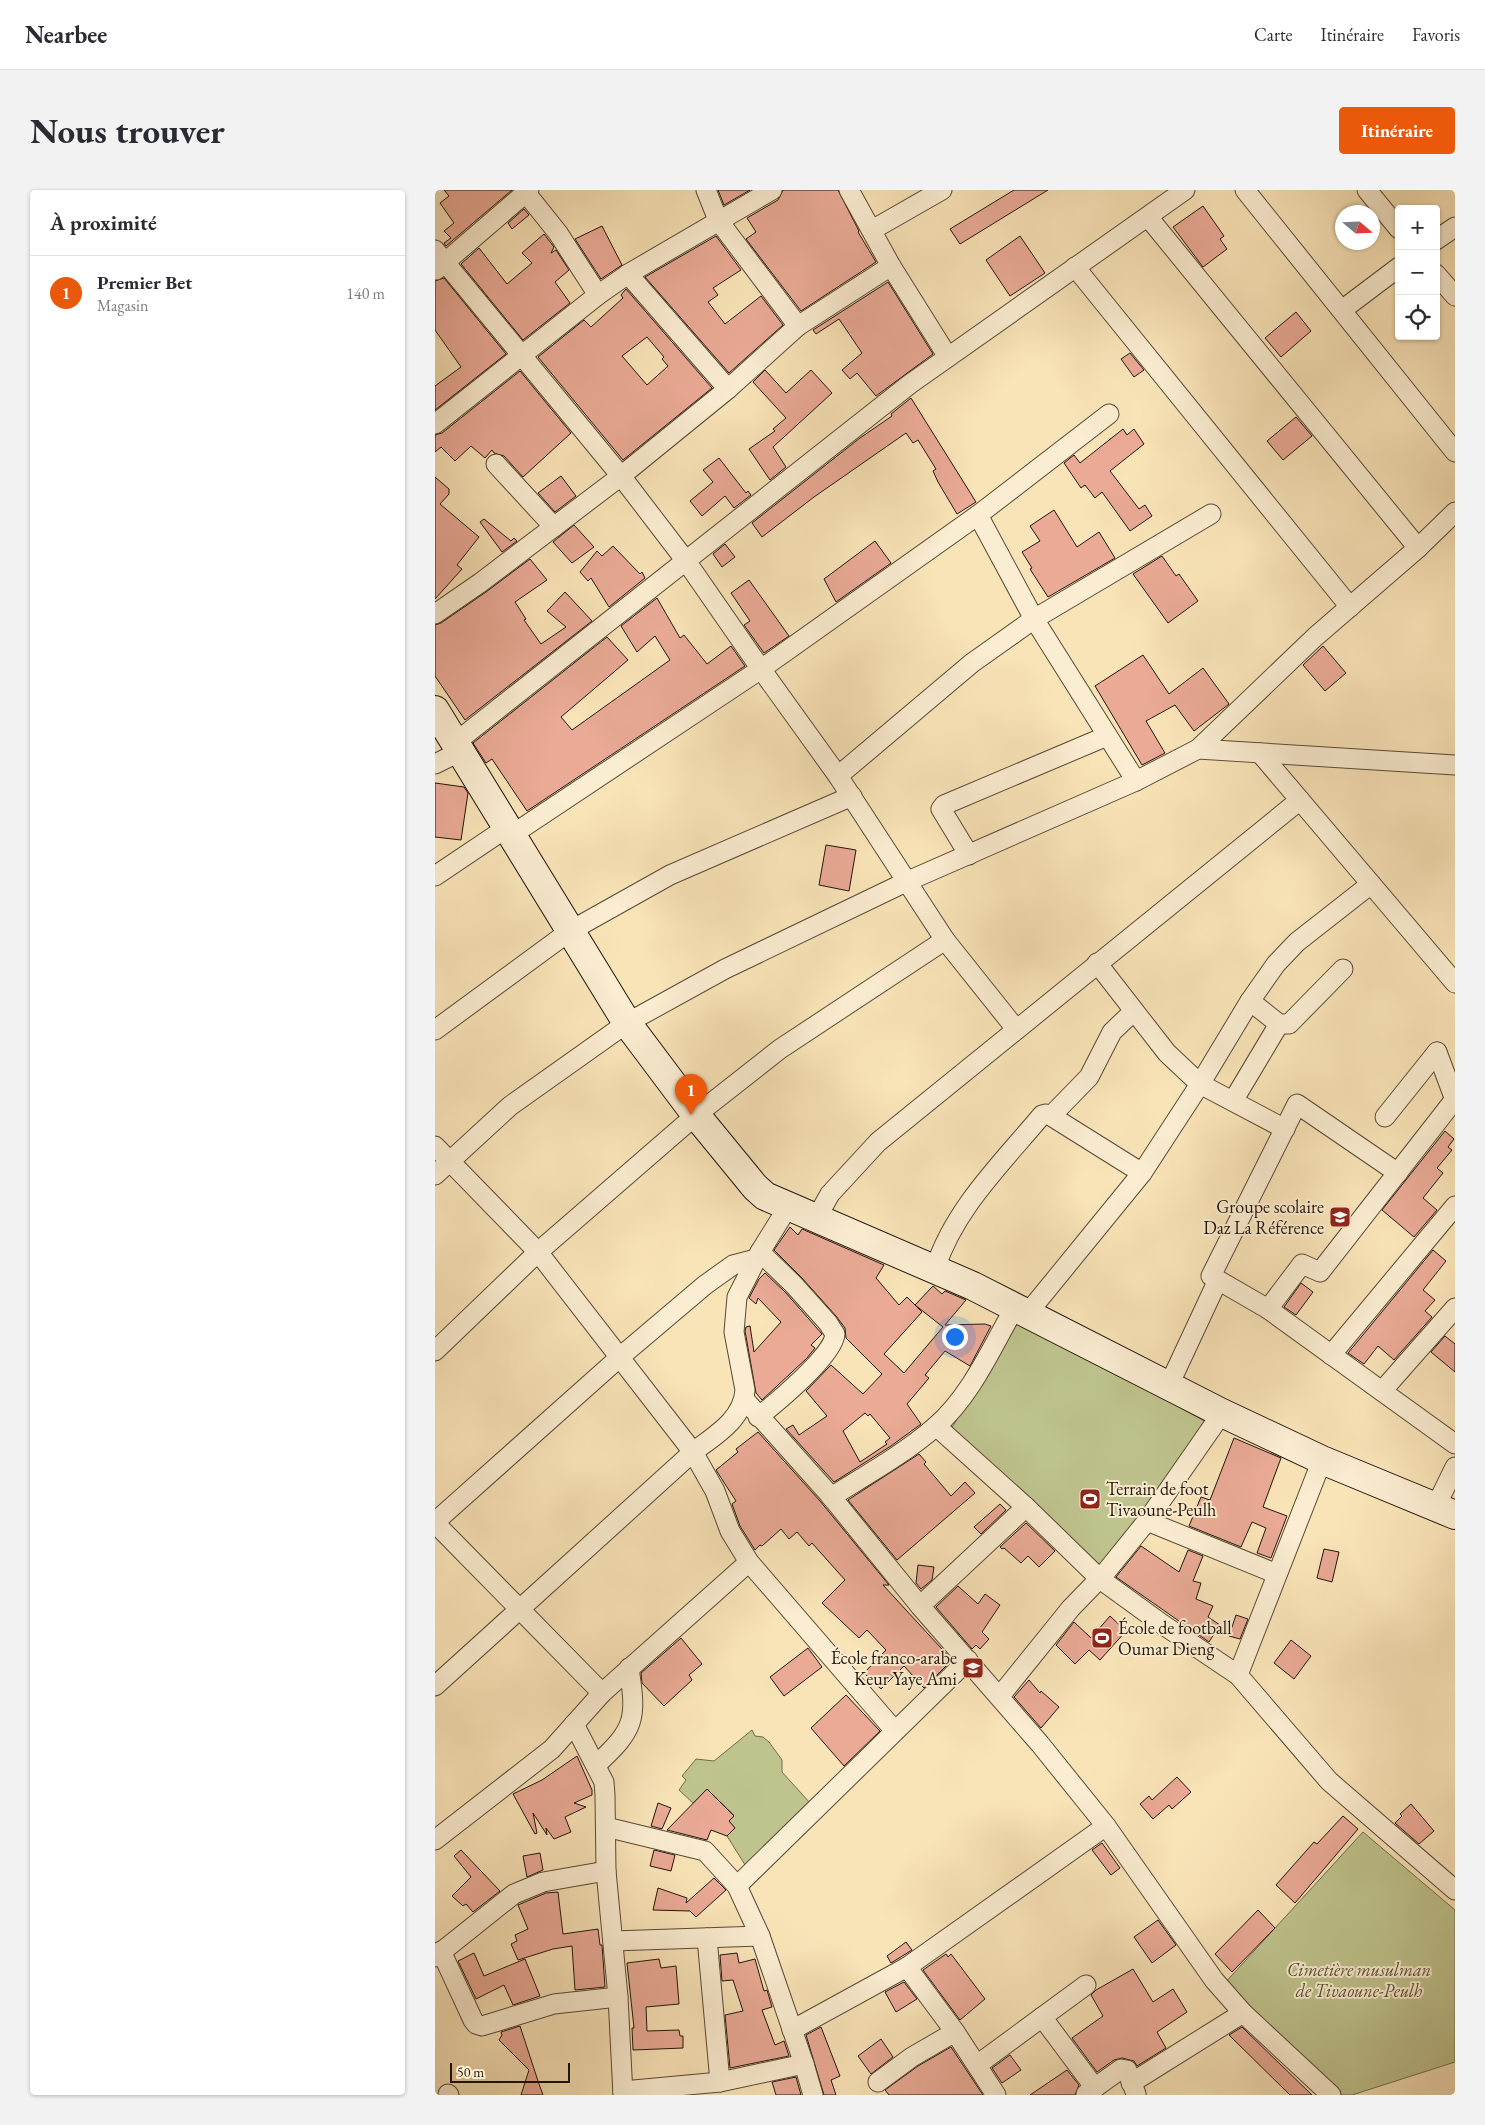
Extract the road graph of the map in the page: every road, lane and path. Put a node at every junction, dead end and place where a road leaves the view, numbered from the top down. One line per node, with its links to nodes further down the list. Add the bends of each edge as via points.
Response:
1 (705, 190): 10 (street)
2 (772, 190): 10 (street)
3 (849, 190): 13 (street)
4 (941, 190): 13 (street)
5 (1185, 190): 9 (street)
6 (1245, 190): 23 (street)
7 (1367, 190): 11 (street)
8 (527, 191): 15 (street); 21 (street)
9 (1148, 217): 17 (street); 37 (street)
10 (718, 220): 19 (street); 24 (street)
11 (1395, 224)
12 (1455, 227): 14 (street)
13 (872, 230): 16 (street)
14 (1440, 237)
15 (438, 261): 25 (street)
16 (891, 266): 24 (street); 26 (street)
17 (1075, 267): 26 (street); 39 (street)
18 (1395, 270): 23 (street)
19 (628, 274): 21 (street); 27 (street)
20 (1440, 279): 22 (street)
21 (598, 295): 25 (street)
22 (1455, 296)
23 (1342, 310): 30 (street)
24 (798, 326): 27 (street)
25 (522, 356): 29 (street); 32 (street)
26 (949, 357): 38 (street)
27 (728, 389): 32 (street)
28 (1109, 414): 35 (street)
29 (435, 424)
30 (1455, 452)
31 (496, 464): 36 (street)
32 (621, 476): 36 (street); 38 (street)
33 (1455, 512): 37 (street)
34 (1211, 514): 41 (street)
35 (978, 515): 41 (street); 42 (street)
36 (554, 527): 40 (street)
37 (1418, 548): 39 (street)
38 (686, 560): 42 (street); 45 (street)
39 (1350, 607): 46 (street)
40 (435, 614)
41 (1034, 619): 44 (street); 50 (street, via 972,663)
42 (761, 669): 50 (street); 54 (street)
43 (435, 710): 45 (street)
44 (1107, 736): 51 (street); 55 (street, via 944,805 941,809)
45 (458, 746): 48 (street); 54 (street)
46 (1198, 749): 47 (street); 51 (street)
47 (1259, 753): 49 (street); 53 (street)
48 (435, 764)
49 (1455, 765)
50 (838, 776): 52 (street)
51 (1136, 781): 55 (street)
52 (851, 796): 57 (street); 59 (street, via 670,875)
53 (1299, 800): 58 (street); 61 (street)
54 (510, 830): 56 (street); 59 (street)
55 (969, 855): 57 (street)
56 (435, 876)
57 (908, 881): 60 (street); 66 (street, via 725,969)
58 (1371, 884): 63 (street); 64 (street, via 1297,942)
59 (570, 931): 66 (street); 69 (street)
60 (945, 940): 68 (street); 73 (street, via 780,1049)
61 (1097, 964): 65 (street); 68 (street)
62 (1343, 969): 67 (street, via 1289,1024)
63 (1455, 983)
64 (1250, 1000): 67 (street); 70 (street)
65 (1134, 1011): 70 (street, via 1167,1053); 74 (street, via 1112,1032 1089,1078)
66 (627, 1023): 73 (street); 78 (street, via 510,1106)
67 (1279, 1024): 72 (street)
68 (1016, 1029): 84 (street, via 878,1142 829,1194)
69 (435, 1030)
70 (1200, 1084): 72 (street); 79 (street)
71 (1455, 1100): 75 (street, via 1437,1052); 80 (street)
72 (1233, 1101): 76 (street)
73 (696, 1115): 83 (street, via 759,1191); 85 (street)
74 (1051, 1116): 79 (street); 87 (street, via 1042,1116 973,1197 951,1230)
75 (1385, 1117)
76 (1285, 1129): 80 (street, via 1297,1104); 88 (street, via 1211,1276)
77 (435, 1146): 78 (street)
78 (448, 1161): 81 (street); 85 (street)
79 (1142, 1173): 90 (street)
80 (1397, 1174): 91 (street, via 1320,1272 1302,1264)
81 (435, 1175)
82 (1455, 1206): 93 (street)
83 (787, 1207): 84 (street); 86 (street)
84 (816, 1219): 87 (street)
85 (538, 1252): 92 (street); 94 (street)
86 (758, 1256): 94 (street, via 724,1270); 97 (street, via 737,1297 735,1317 734,1332 744,1379); 99 (street, via 795,1285 835,1334 833,1344 800,1380)
87 (935, 1269): 90 (street)
88 (1218, 1280): 91 (street); 95 (street)
89 (1455, 1308): 96 (street)
90 (1021, 1310): 95 (street); 100 (street, via 955,1407)
91 (1268, 1310): 93 (street)
92 (435, 1351)
93 (1331, 1355): 96 (street)
94 (619, 1357): 102 (street); 109 (street)
95 (1169, 1385): 98 (street)
96 (1382, 1392): 101 (street)
97 (744, 1399): 99 (street); 102 (street, via 734,1419)
98 (1222, 1412): 103 (street); 108 (street)
99 (758, 1416): 105 (street)
100 (936, 1426): 105 (street, via 914,1444); 106 (street)
101 (1455, 1444)
102 (693, 1452): 110 (street, via 715,1491 730,1531); 114 (street)
103 (1322, 1460): 107 (street); 111 (street)
104 (1455, 1467): 107 (street)
105 (831, 1497): 113 (street)
106 (1026, 1507): 112 (street); 113 (street)
107 (1446, 1510)
108 (1147, 1521): 111 (street); 112 (street)
109 (435, 1523): 114 (street)
110 (749, 1562): 116 (street); 122 (street)
111 (1277, 1574): 117 (street)
112 (1099, 1578): 117 (street); 120 (street)
113 (921, 1606): 115 (street)
114 (519, 1608): 118 (street); 119 (street)
115 (968, 1660): 120 (street); 122 (street)
116 (629, 1668): 119 (street); 123 (street, via 634,1703 630,1724 623,1738)
117 (1238, 1675): 129 (street, via 1329,1781)
118 (435, 1686)
119 (601, 1693): 121 (street)
120 (1000, 1696): 124 (street)
121 (574, 1724): 123 (street); 126 (street, via 552,1749)
122 (895, 1731): 128 (street)
123 (596, 1765): 125 (street, via 604,1782)
124 (1106, 1826): 134 (street); 137 (street, via 1214,1980)
125 (606, 1827): 127 (street); 128 (street, via 705,1851)
126 (435, 1840)
127 (606, 1871): 132 (street); 133 (street, via 543,1882 514,1894)
128 (737, 1886): 130 (street)
129 (1455, 1890)
130 (760, 1936): 131 (street); 139 (street)
131 (707, 1938): 132 (street); 144 (street)
132 (613, 1940): 136 (street)
133 (438, 1954): 136 (street, via 473,2020 482,2026 554,2004)
134 (907, 1967): 139 (street); 140 (street)
135 (1086, 1985): 138 (street)
136 (619, 1997): 147 (street)
137 (1243, 2013): 145 (street); 150 (street)
138 (1042, 2017): 142 (street); 146 (street)
139 (792, 2030): 141 (street)
140 (955, 2032): 142 (street); 143 (street)
141 (804, 2064): 144 (street); 148 (street)
142 (977, 2065): 149 (street)
143 (878, 2082)
144 (712, 2087): 147 (street)
145 (1134, 2089): 146 (street, via 1127,2070 1121,2069)
146 (1090, 2091)
147 (623, 2093)
148 (813, 2095)
149 (996, 2095)
150 (1331, 2095)

